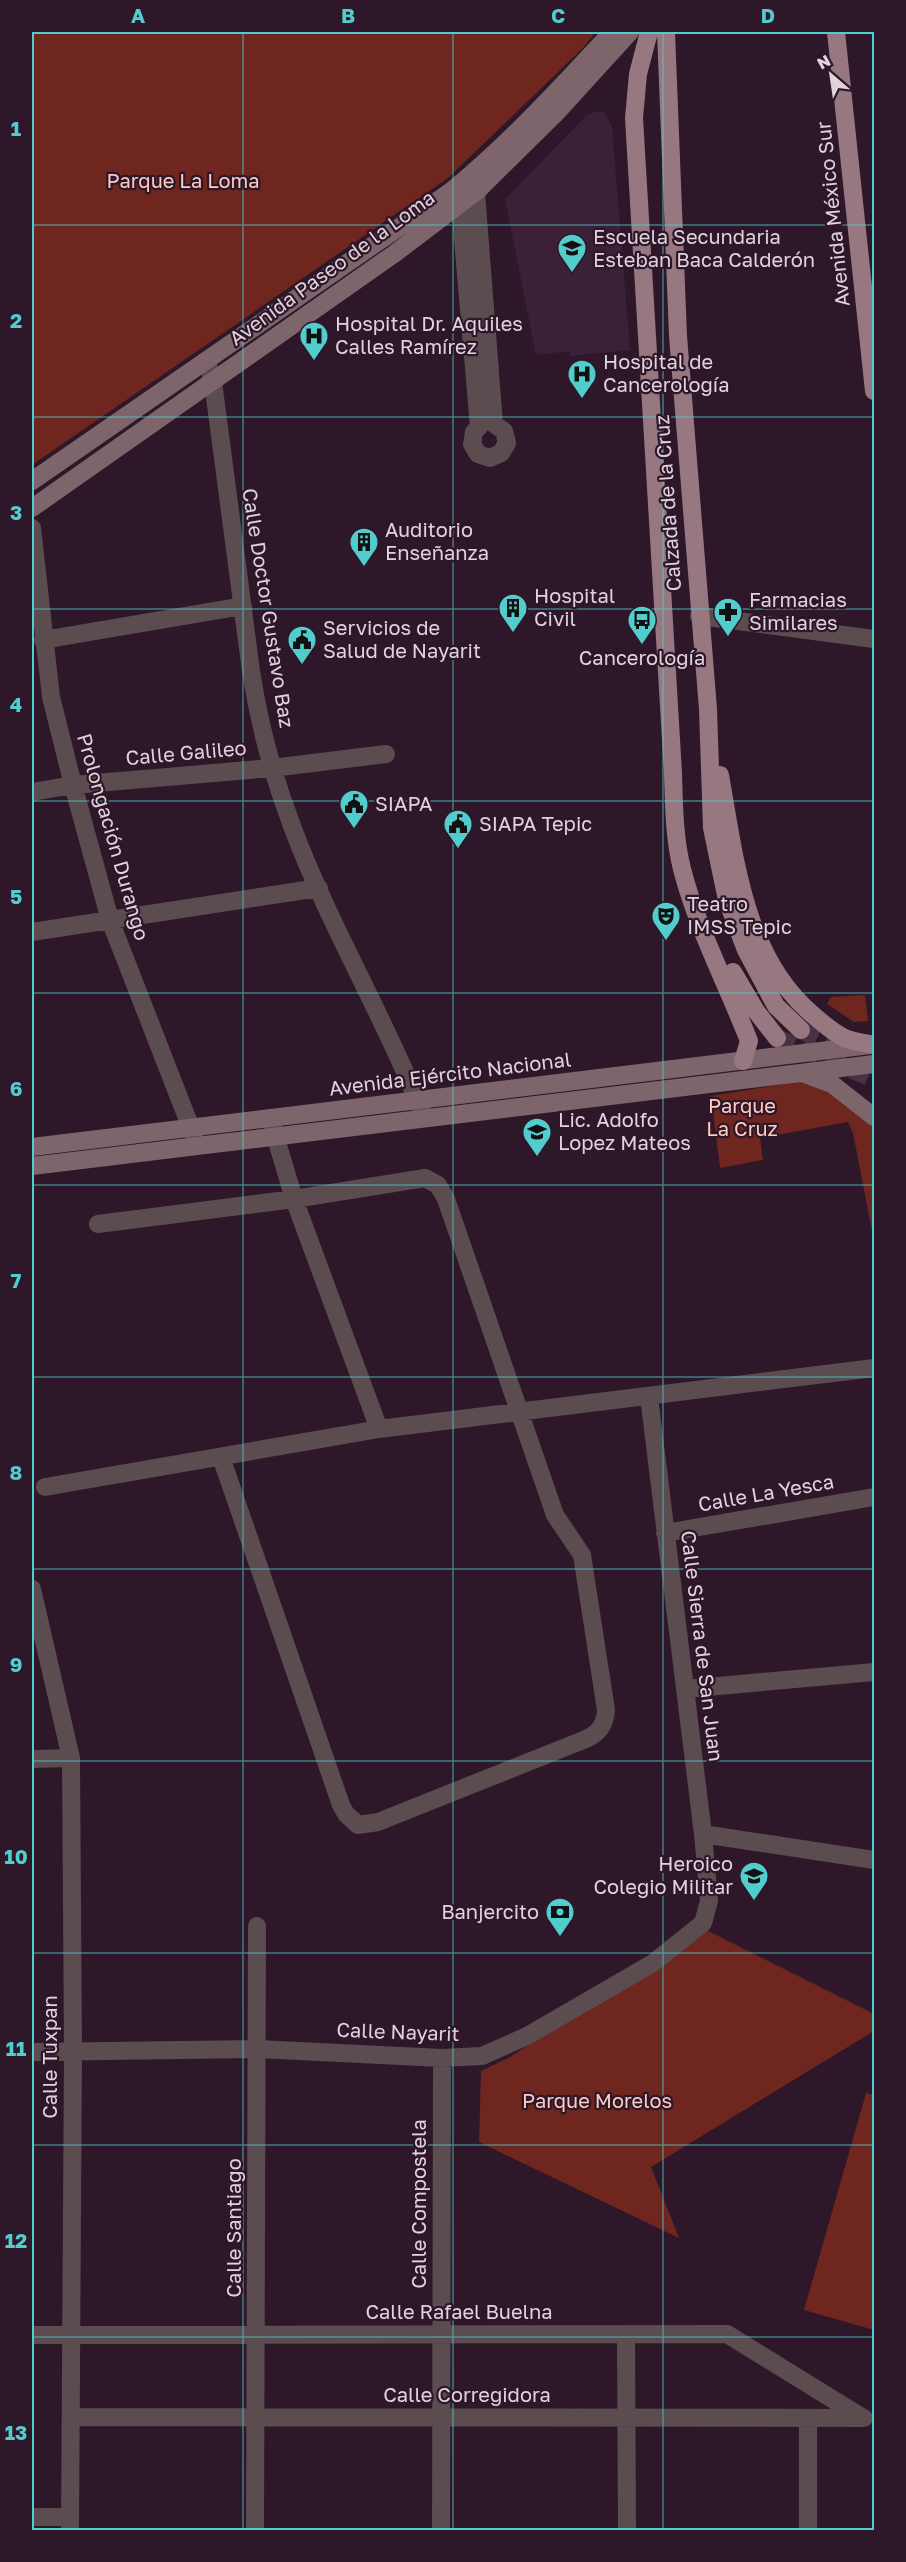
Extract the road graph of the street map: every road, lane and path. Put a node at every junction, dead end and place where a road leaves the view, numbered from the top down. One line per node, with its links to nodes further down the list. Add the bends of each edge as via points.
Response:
1 (612, 32): 6 (main road, Avenida Paseo de la Loma)
2 (630, 32): 7 (main road, Avenida Paseo de la Loma)
3 (649, 32): 13 (main road, Calzada de la Cruz, via 638,74 634,118)
4 (666, 32): 12 (main road, Calzada de la Cruz)
5 (836, 32): 11 (main road, Avenida México Sur)
6 (474, 173): 7 (street); 8 (main road, Avenida Paseo de la Loma)
7 (477, 191): 8 (main road, Avenida Paseo de la Loma); 8 (street, via 481,367)
8 (455, 198): 9 (main road, Avenida Paseo de la Loma); 10 (main road, Avenida Paseo de la Loma)
9 (207, 361): 10 (street, Calle Doctor Gustavo Baz); 14 (main road, Avenida Paseo de la Loma)
10 (213, 382): 15 (main road, Avenida Paseo de la Loma); 17 (street, Calle Doctor Gustavo Baz)
11 (874, 391)
12 (685, 427): 13 (main road); 18 (main road, Calzada de la Cruz)
13 (653, 433): 24 (main road, Calzada de la Cruz)
14 (32, 481)
15 (32, 508)
16 (32, 528): 20 (street, Prolongación Durango)
17 (243, 606): 20 (street); 23 (street, Calle Doctor Gustavo Baz, via 258,712)
18 (699, 616): 19 (street); 21 (main road, Calzada de la Cruz)
19 (874, 639)
20 (43, 640): 25 (street, Prolongación Durango, via 51,697)
21 (708, 709): 30 (main road, Calzada de la Cruz, via 712,828 727,900 762,983 776,1005); 32 (main road, via 734,859 745,899 778,978 832,1030)
22 (387, 754): 23 (street, Calle Galileo)
23 (272, 768): 25 (street, Calle Galileo); 27 (street, Calle Doctor Gustavo Baz, via 292,827)
24 (674, 773): 31 (main road, via 702,902 740,987); 33 (main road, via 674,823 682,869 749,1041)
25 (73, 785): 26 (street, Calle Galileo); 28 (street, Prolongación Durango)
26 (32, 792)
27 (320, 888): 28 (street); 36 (street, Calle Doctor Gustavo Baz)
28 (110, 920): 29 (street); 40 (street, Prolongación Durango)
29 (32, 932)
30 (801, 1030)
31 (777, 1038)
32 (874, 1045): 33 (main road, Avenida Ejército Nacional)
33 (743, 1061): 36 (main road, Avenida Ejército Nacional)
34 (874, 1064): 35 (main road, Avenida Ejército Nacional)
35 (797, 1072): 37 (main road, via 832,1084); 39 (main road, Avenida Ejército Nacional)
36 (418, 1101): 38 (main road, Avenida Ejército Nacional); 39 (street, Calle Doctor Gustavo Baz)
37 (874, 1117)
38 (270, 1118): 40 (main road, Avenida Ejército Nacional); 41 (street)
39 (425, 1119): 41 (main road, Avenida Ejército Nacional)
40 (190, 1127): 42 (street, Prolongación Durango); 43 (main road, Avenida Ejército Nacional)
41 (275, 1137): 42 (main road, Avenida Ejército Nacional); 45 (street)
42 (199, 1146): 44 (main road, Avenida Ejército Nacional)
43 (32, 1147)
44 (32, 1166)
45 (294, 1200): 46 (street); 49 (street, via 425,1178 438,1185); 50 (street)
46 (98, 1224)
47 (874, 1368): 48 (street)
48 (649, 1397): 49 (street); 54 (street, Calle Sierra de San Juan)
49 (521, 1412): 50 (street); 51 (street, via 555,1515 582,1555 605,1718 595,1735 367,1825 351,1820 341,1805)
50 (379, 1429): 51 (street)
51 (221, 1457): 52 (street)
52 (45, 1487)
53 (874, 1497): 54 (street, Calle La Yesca)
54 (665, 1533): 57 (street, Calle Sierra de San Juan)
55 (32, 1589): 58 (street, Calle Tuxpan)
56 (874, 1672): 57 (street)
57 (685, 1689): 60 (street, Calle Sierra de San Juan)
58 (71, 1758): 59 (street); 66 (street, Calle Tuxpan)
59 (32, 1759)
60 (703, 1834): 61 (street); 62 (street, Calle Sierra de San Juan)
61 (874, 1860)
62 (709, 1901): 67 (street, Calle Nayarit, via 703,1923 653,1963 527,2036 482,2056)
63 (258, 1926): 64 (street, Calle Santiago)
64 (257, 2049): 66 (street, Calle Nayarit); 67 (street, Calle Nayarit); 72 (street, Calle Santiago)
65 (32, 2052): 66 (street, Calle Nayarit)
66 (73, 2052): 71 (street, Calle Tuxpan)
67 (442, 2058): 68 (street, Calle Compostela)
68 (442, 2334): 69 (street, Calle Rafael Buelna); 72 (street, Calle Rafael Buelna); 75 (street, Calle Compostela)
69 (626, 2334): 76 (street); 78 (street, Calle Rafael Buelna, via 727,2334)
70 (32, 2335): 71 (street, Calle Rafael Buelna)
71 (72, 2335): 72 (street, Calle Rafael Buelna); 73 (street, Calle Tuxpan)
72 (256, 2335): 74 (street, Calle Santiago)
73 (71, 2417): 74 (street, Calle Corregidora); 80 (street, Calle Tuxpan)
74 (255, 2418): 75 (street, Calle Corregidora); 81 (street, Calle Santiago)
75 (442, 2418): 76 (street, Calle Corregidora); 82 (street, Calle Compostela)
76 (627, 2418): 77 (street, Calle Corregidora); 83 (street)
77 (808, 2418): 78 (street, Calle Corregidora); 84 (street)
78 (869, 2419)
79 (32, 2517): 80 (street)
80 (70, 2524)
81 (255, 2530)
82 (441, 2530)
83 (627, 2530)
84 (808, 2530)

